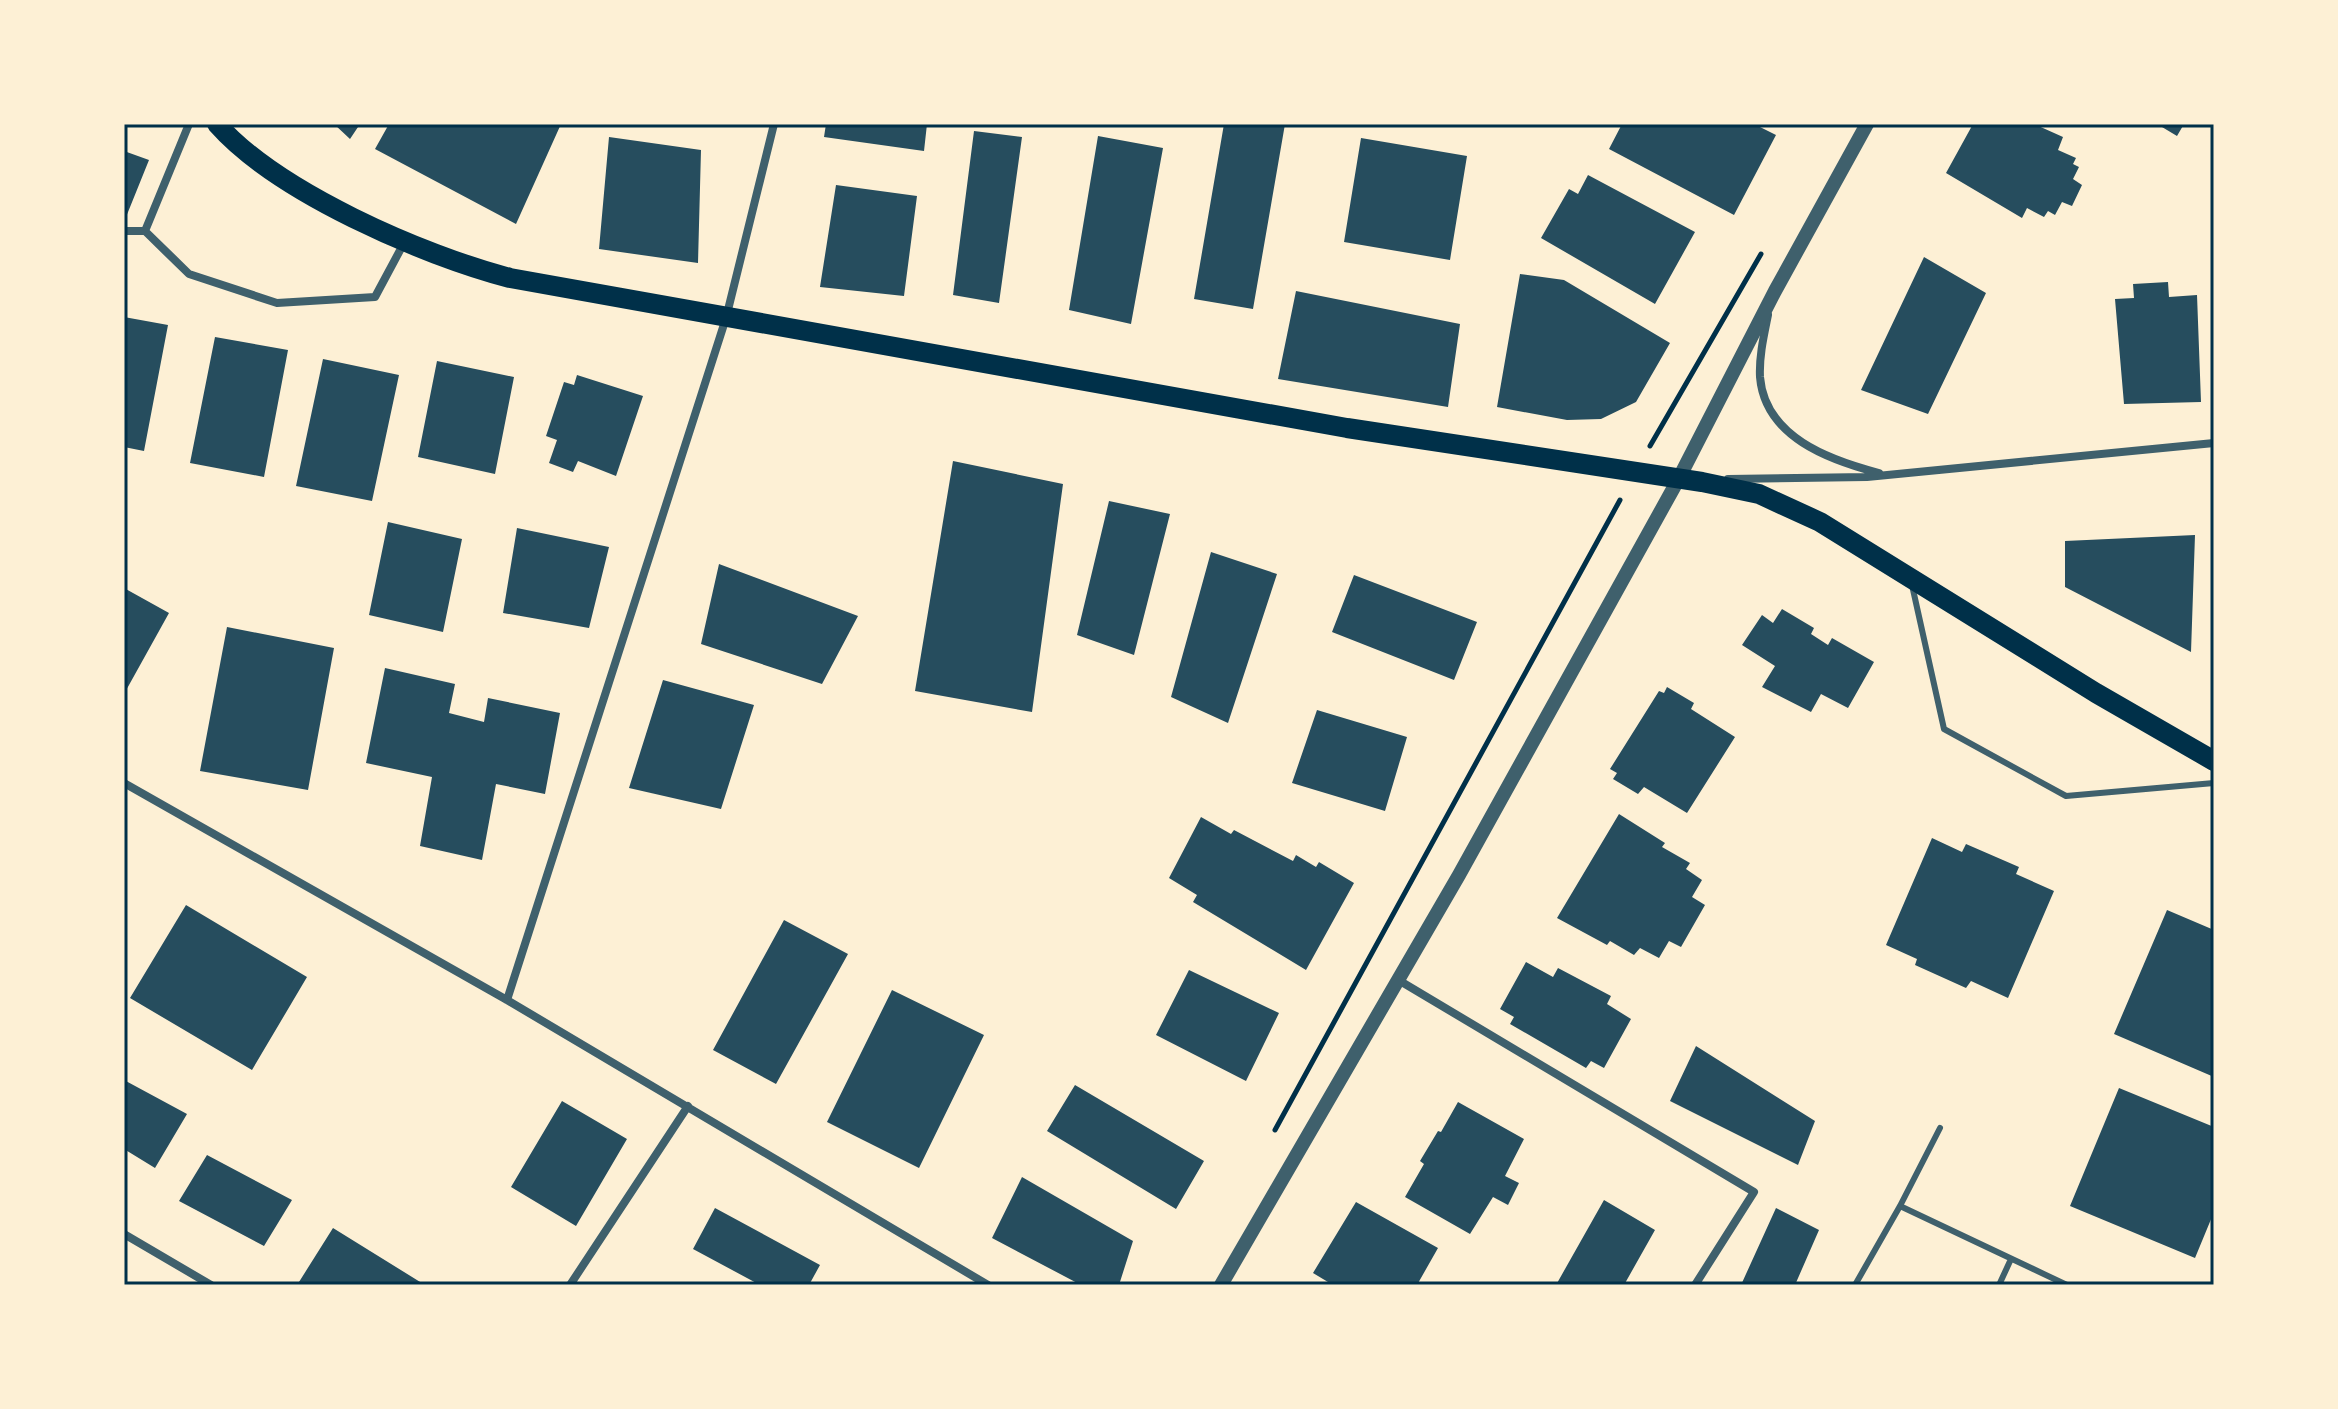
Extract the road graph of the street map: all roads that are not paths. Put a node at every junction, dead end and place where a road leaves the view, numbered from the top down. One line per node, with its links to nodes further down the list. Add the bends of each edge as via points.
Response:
1 (189, 124): 6 (street)
2 (217, 124): 7 (main road, via 276,172)
3 (774, 124): 9 (street)
4 (1867, 124): 8 (street)
5 (124, 231): 6 (street)
6 (145, 231): 7 (street, via 189,274 277,303 375,297)
7 (405, 241): 9 (main road, via 510,278)
8 (1775, 291): 11 (street, via 1760,369 1771,410 1808,447); 12 (street)
9 (726, 318): 12 (main road, via 1347,428); 18 (street)
10 (2214, 443): 11 (street)
11 (1887, 475): 12 (street)
12 (1678, 480): 13 (main road, via 1775,499); 17 (street)
13 (1911, 577): 14 (main road); 16 (lane, via 1944,729 2066,796)
14 (2214, 761)
15 (124, 783): 18 (street)
16 (2214, 783)
17 (1400, 981): 27 (street); 28 (street, via 1754,1192)
18 (507, 1000): 19 (street)
19 (688, 1106): 25 (street); 26 (street)
20 (1940, 1128): 21 (lane)
21 (1900, 1206): 23 (lane); 29 (lane)
22 (124, 1234): 24 (street)
23 (2011, 1259): 30 (lane); 31 (lane)
24 (211, 1285)
25 (570, 1285)
26 (988, 1285)
27 (1221, 1285)
28 (1695, 1285)
29 (1855, 1285)
30 (1999, 1285)
31 (2067, 1285)

